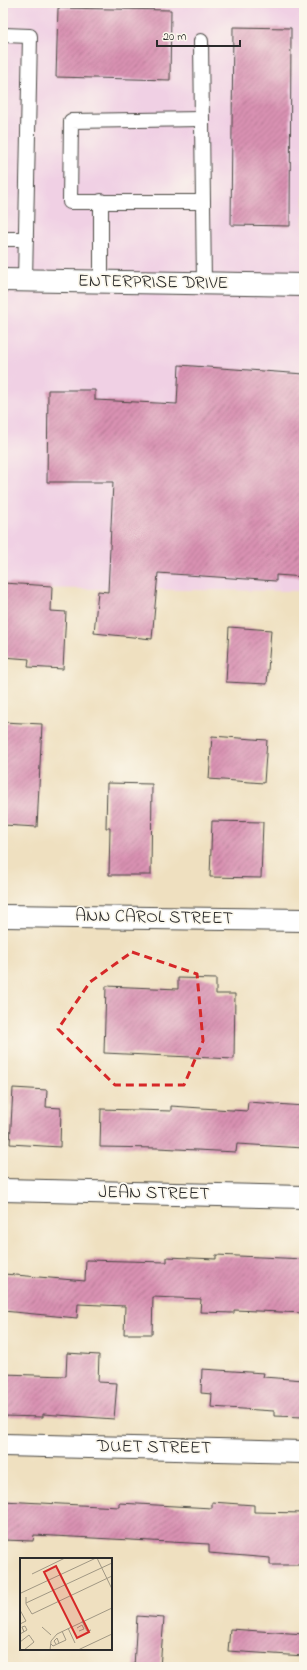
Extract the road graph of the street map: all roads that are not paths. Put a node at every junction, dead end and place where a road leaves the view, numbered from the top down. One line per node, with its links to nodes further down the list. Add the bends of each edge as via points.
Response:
1 (3, 35): 7 (lane, via 30,36)
2 (201, 41): 3 (lane)
3 (202, 119): 4 (lane, via 71,120 70,202); 5 (lane)
4 (101, 201): 5 (lane); 10 (lane)
5 (203, 202): 11 (lane)
6 (3, 239): 7 (lane)
7 (26, 239): 9 (lane)
8 (3, 280): 9 (street, ENTERPRISE DRIVE)
9 (25, 280): 10 (street, ENTERPRISE DRIVE)
10 (101, 282): 11 (street, ENTERPRISE DRIVE)
11 (204, 284): 12 (street, ENTERPRISE DRIVE)
12 (304, 285)
13 (3, 916): 14 (street, ANN CAROL STREET)
14 (304, 920)
15 (3, 1190): 16 (street, JEAN STREET)
16 (304, 1197)
17 (3, 1445): 18 (street, DUET STREET)
18 (304, 1452)

